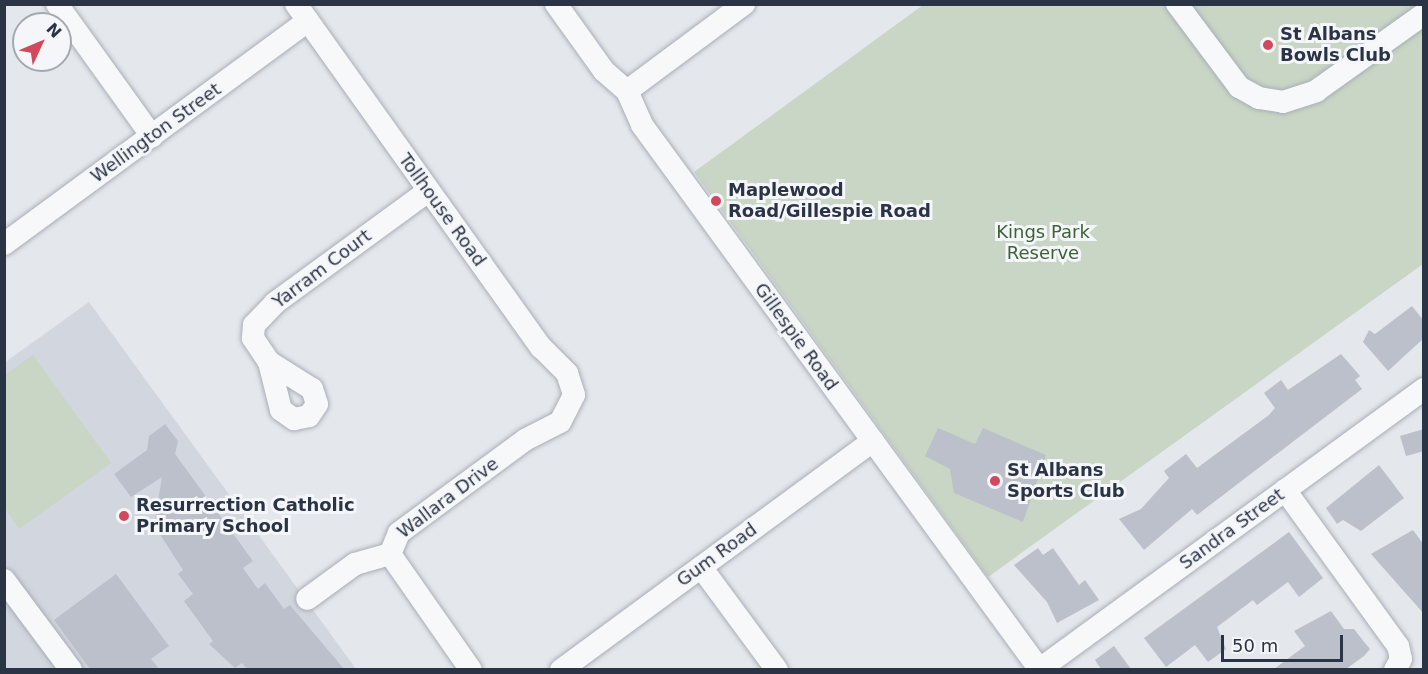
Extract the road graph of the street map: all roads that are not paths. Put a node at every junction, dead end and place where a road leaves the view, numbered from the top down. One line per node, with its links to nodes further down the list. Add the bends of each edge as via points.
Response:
1 (57, 4): 8 (street)
2 (556, 4): 7 (street, Gillespie Road, via 604,71)
3 (744, 4): 7 (street)
4 (1177, 4): 6 (street, via 1239,87 1258,98 1283,102 1316,91)
5 (302, 13): 8 (street, Wellington Street); 9 (street, Tollhouse Road)
6 (1424, 14)
7 (627, 91): 14 (street, Gillespie Road, via 642,125)
8 (153, 135): 10 (street, Wellington Street)
9 (428, 191): 11 (street, Yarram Court, via 261,316 253,338); 13 (street, Tollhouse Road, via 541,347 571,378 574,395)
10 (4, 244)
11 (269, 362)
12 (1424, 389): 15 (street, Sandra Street)
13 (566, 416): 16 (street, Wallara Drive, via 399,533)
14 (873, 441): 17 (street, Gum Road); 24 (street, Gillespie Road)
15 (1285, 490): 24 (street, Sandra Street); 25 (street, via 1398,646 1401,659)
16 (390, 554): 19 (street, Wallara Drive, via 355,564); 21 (street)
17 (701, 567): 22 (street, Gum Road); 23 (street)
18 (4, 580): 20 (street)
19 (307, 599)
20 (70, 669)
21 (471, 669)
22 (561, 669)
23 (777, 669)
24 (1040, 669)
25 (1395, 669)

